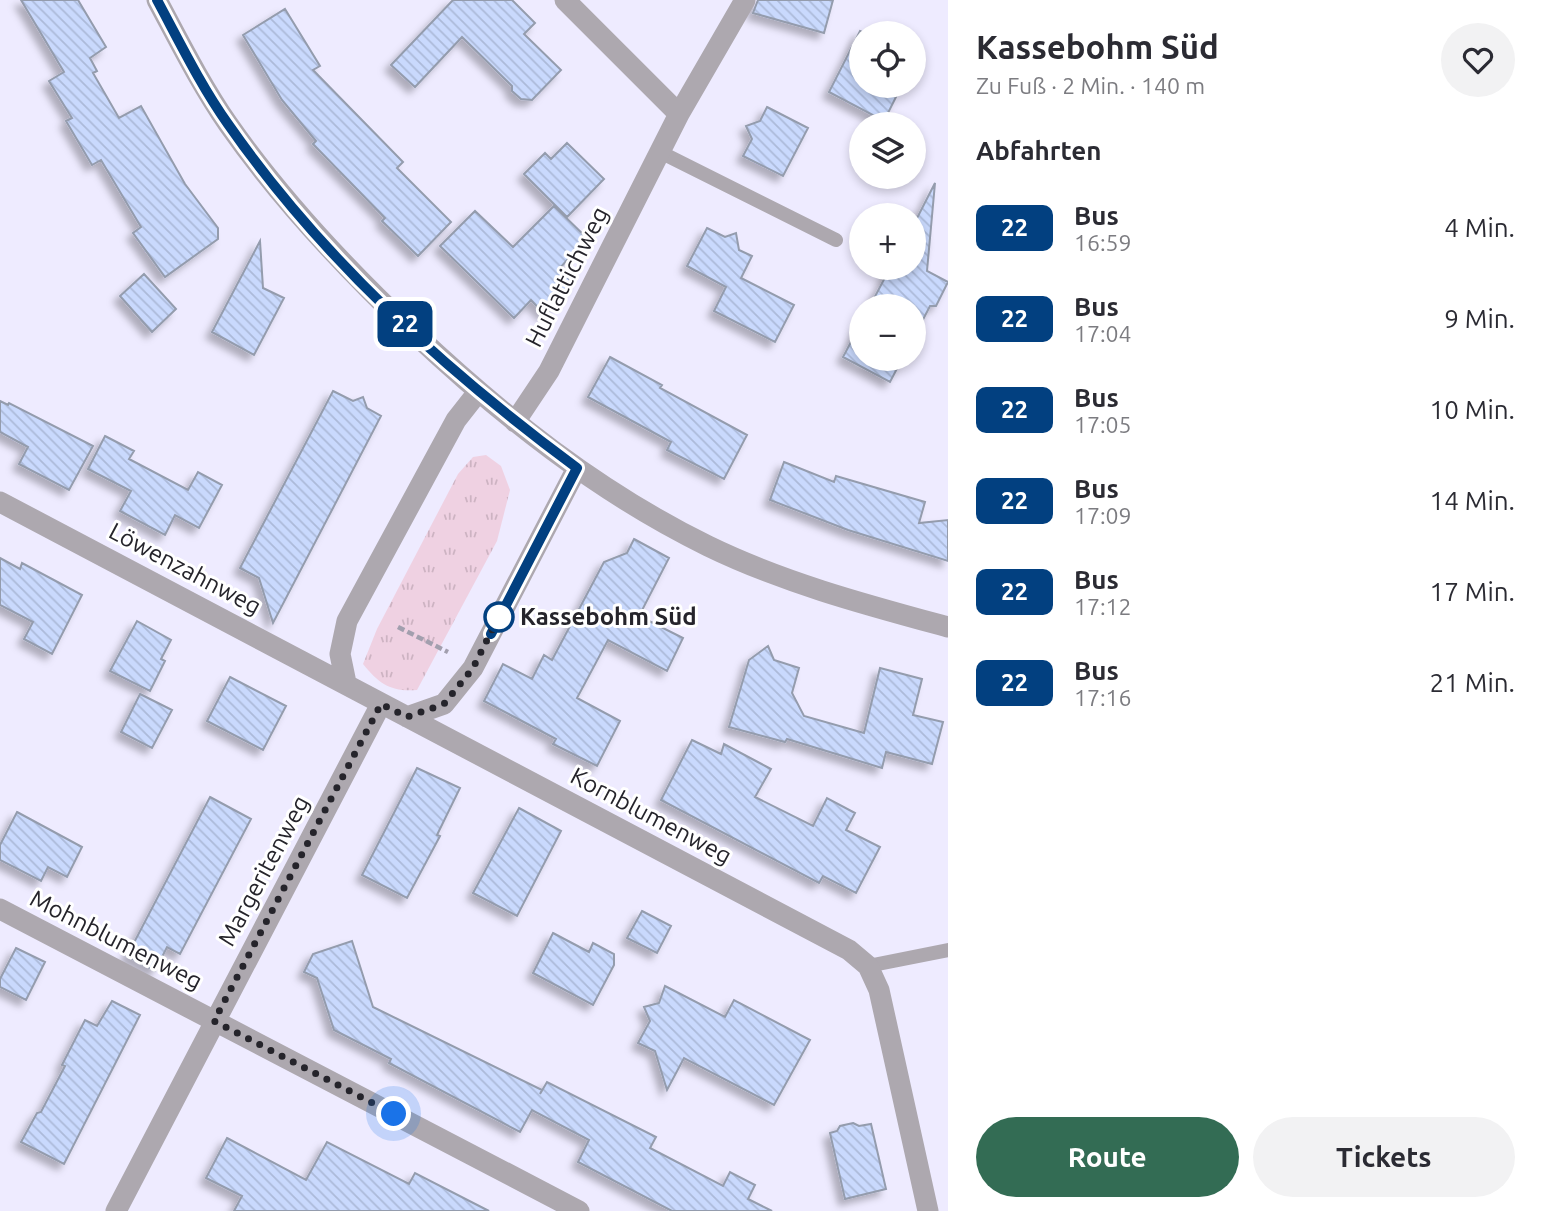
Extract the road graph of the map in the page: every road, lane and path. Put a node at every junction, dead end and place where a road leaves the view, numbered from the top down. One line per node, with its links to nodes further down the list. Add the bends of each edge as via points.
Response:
1 (157, 0): 7 (street, via 227,122 284,198 339,261)
2 (565, 0): 4 (street)
3 (744, 0): 4 (street, Huflattichweg)
4 (679, 114): 5 (street, Huflattichweg)
5 (660, 152): 6 (lane); 8 (street, Huflattichweg, via 549,371)
6 (836, 240)
7 (478, 392): 8 (street); 14 (street, via 456,420 347,621 340,653)
8 (515, 422): 9 (street)
9 (577, 468): 12 (street, via 710,547 825,593); 16 (street, via 473,668 444,704)
10 (0, 502): 14 (street, Löwenzahnweg)
11 (398, 627): 13 (path)
12 (948, 627)
13 (448, 652)
14 (346, 683): 15 (street)
15 (381, 704): 16 (street); 20 (street, Margeritenweg)
16 (407, 717): 19 (street, Kornblumenweg, via 849,950)
17 (0, 909): 20 (street, Mohnblumenweg)
18 (948, 950): 19 (lane)
19 (868, 967): 23 (street, Kornblumenweg, via 891,1033)
20 (214, 1021): 21 (street, Margeritenweg); 22 (street, Mohnblumenweg)
21 (116, 1211)
22 (579, 1211)
23 (928, 1211)

